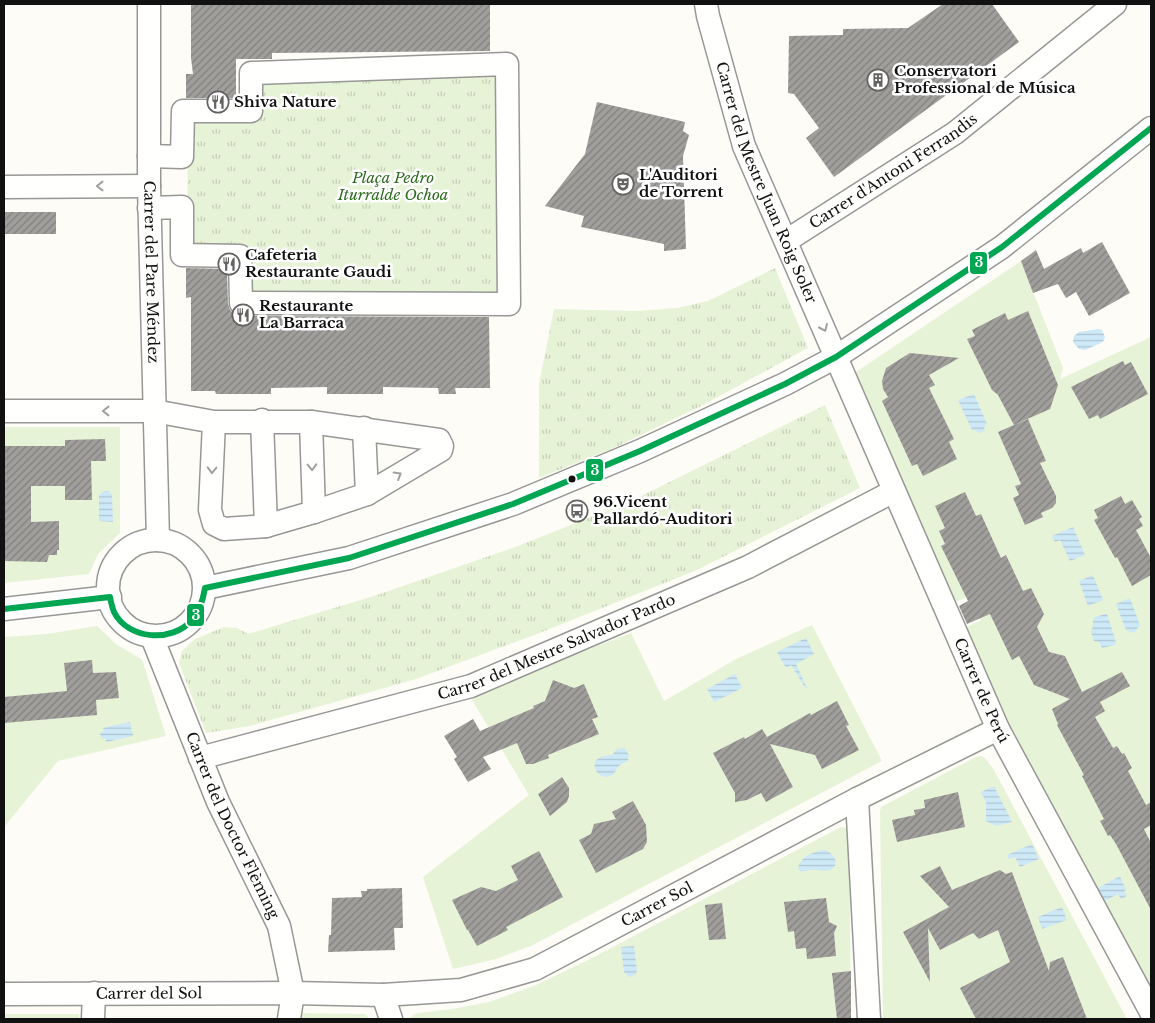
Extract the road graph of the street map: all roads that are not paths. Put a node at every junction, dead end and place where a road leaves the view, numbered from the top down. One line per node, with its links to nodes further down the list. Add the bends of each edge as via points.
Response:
1 (149, 4): 5 (street, Carrer del Pare Méndez)
2 (706, 4): 8 (street, Carrer del Mestre Juan Roig Soler, via 744,146)
3 (1115, 4): 8 (street, Carrer d'Antoni Ferrandis, via 955,133)
4 (1151, 128): 9 (street, via 1002,247)
5 (149, 156): 7 (street, Carrer del Pare Méndez); 7 (street, via 182,157 183,111 250,111 251,74 506,64 509,304 241,303 240,256 182,256 182,207)
6 (4, 187): 7 (street, one-way to 6)
7 (149, 197): 11 (street, Carrer del Pare Méndez)
8 (786, 241): 9 (street, Carrer del Mestre Juan Roig Soler, one-way to 9)
9 (836, 357): 16 (street, Carrer de Perú); 21 (street, via 649,446 513,504 350,558)
10 (4, 411): 11 (street, one-way to 10)
11 (154, 411): 13 (street); 20 (street, Carrer del Pare Méndez)
12 (262, 420): 13 (street); 14 (street); 19 (street)
13 (214, 422): 19 (street, one-way to 19, via 210,510 214,524 224,529)
14 (310, 422): 15 (street); 18 (street, one-way to 18)
15 (364, 428): 17 (street); 17 (street, one-way to 15, via 441,450 442,446 439,440)
16 (894, 491): 25 (street, Carrer de Perú); 26 (street, Carrer del Mestre Salvador Pardo, via 748,567 471,686)
17 (367, 494): 18 (street)
18 (314, 512): 19 (street)
19 (266, 526)
20 (158, 540): 21 (street, via 180,546 193,557 202,571); 22 (street, via 141,542 119,557 111,571)
21 (205, 588): 24 (street, via 196,615 178,632)
22 (110, 597): 23 (street); 24 (street, via 113,611 124,624 131,630)
23 (4, 609)
24 (152, 636): 26 (street, Carrer del Doctor Flèming)
25 (998, 729): 27 (street, Carrer Sol); 32 (street, Carrer de Perú)
26 (200, 758): 29 (street, Carrer del Doctor Flèming, via 279,926)
27 (857, 800): 31 (street, Carrer Sol, via 535,969 461,990); 36 (street)
28 (94, 993): 29 (street, Carrer del Sol); 30 (street, Carrer del Sol); 33 (street)
29 (293, 993): 31 (street, Carrer Sol); 34 (street, Carrer del Doctor Flèming)
30 (4, 994)
31 (383, 995): 35 (street)
32 (1151, 1012)
33 (93, 1019)
34 (288, 1019)
35 (391, 1019)
36 (869, 1019)

